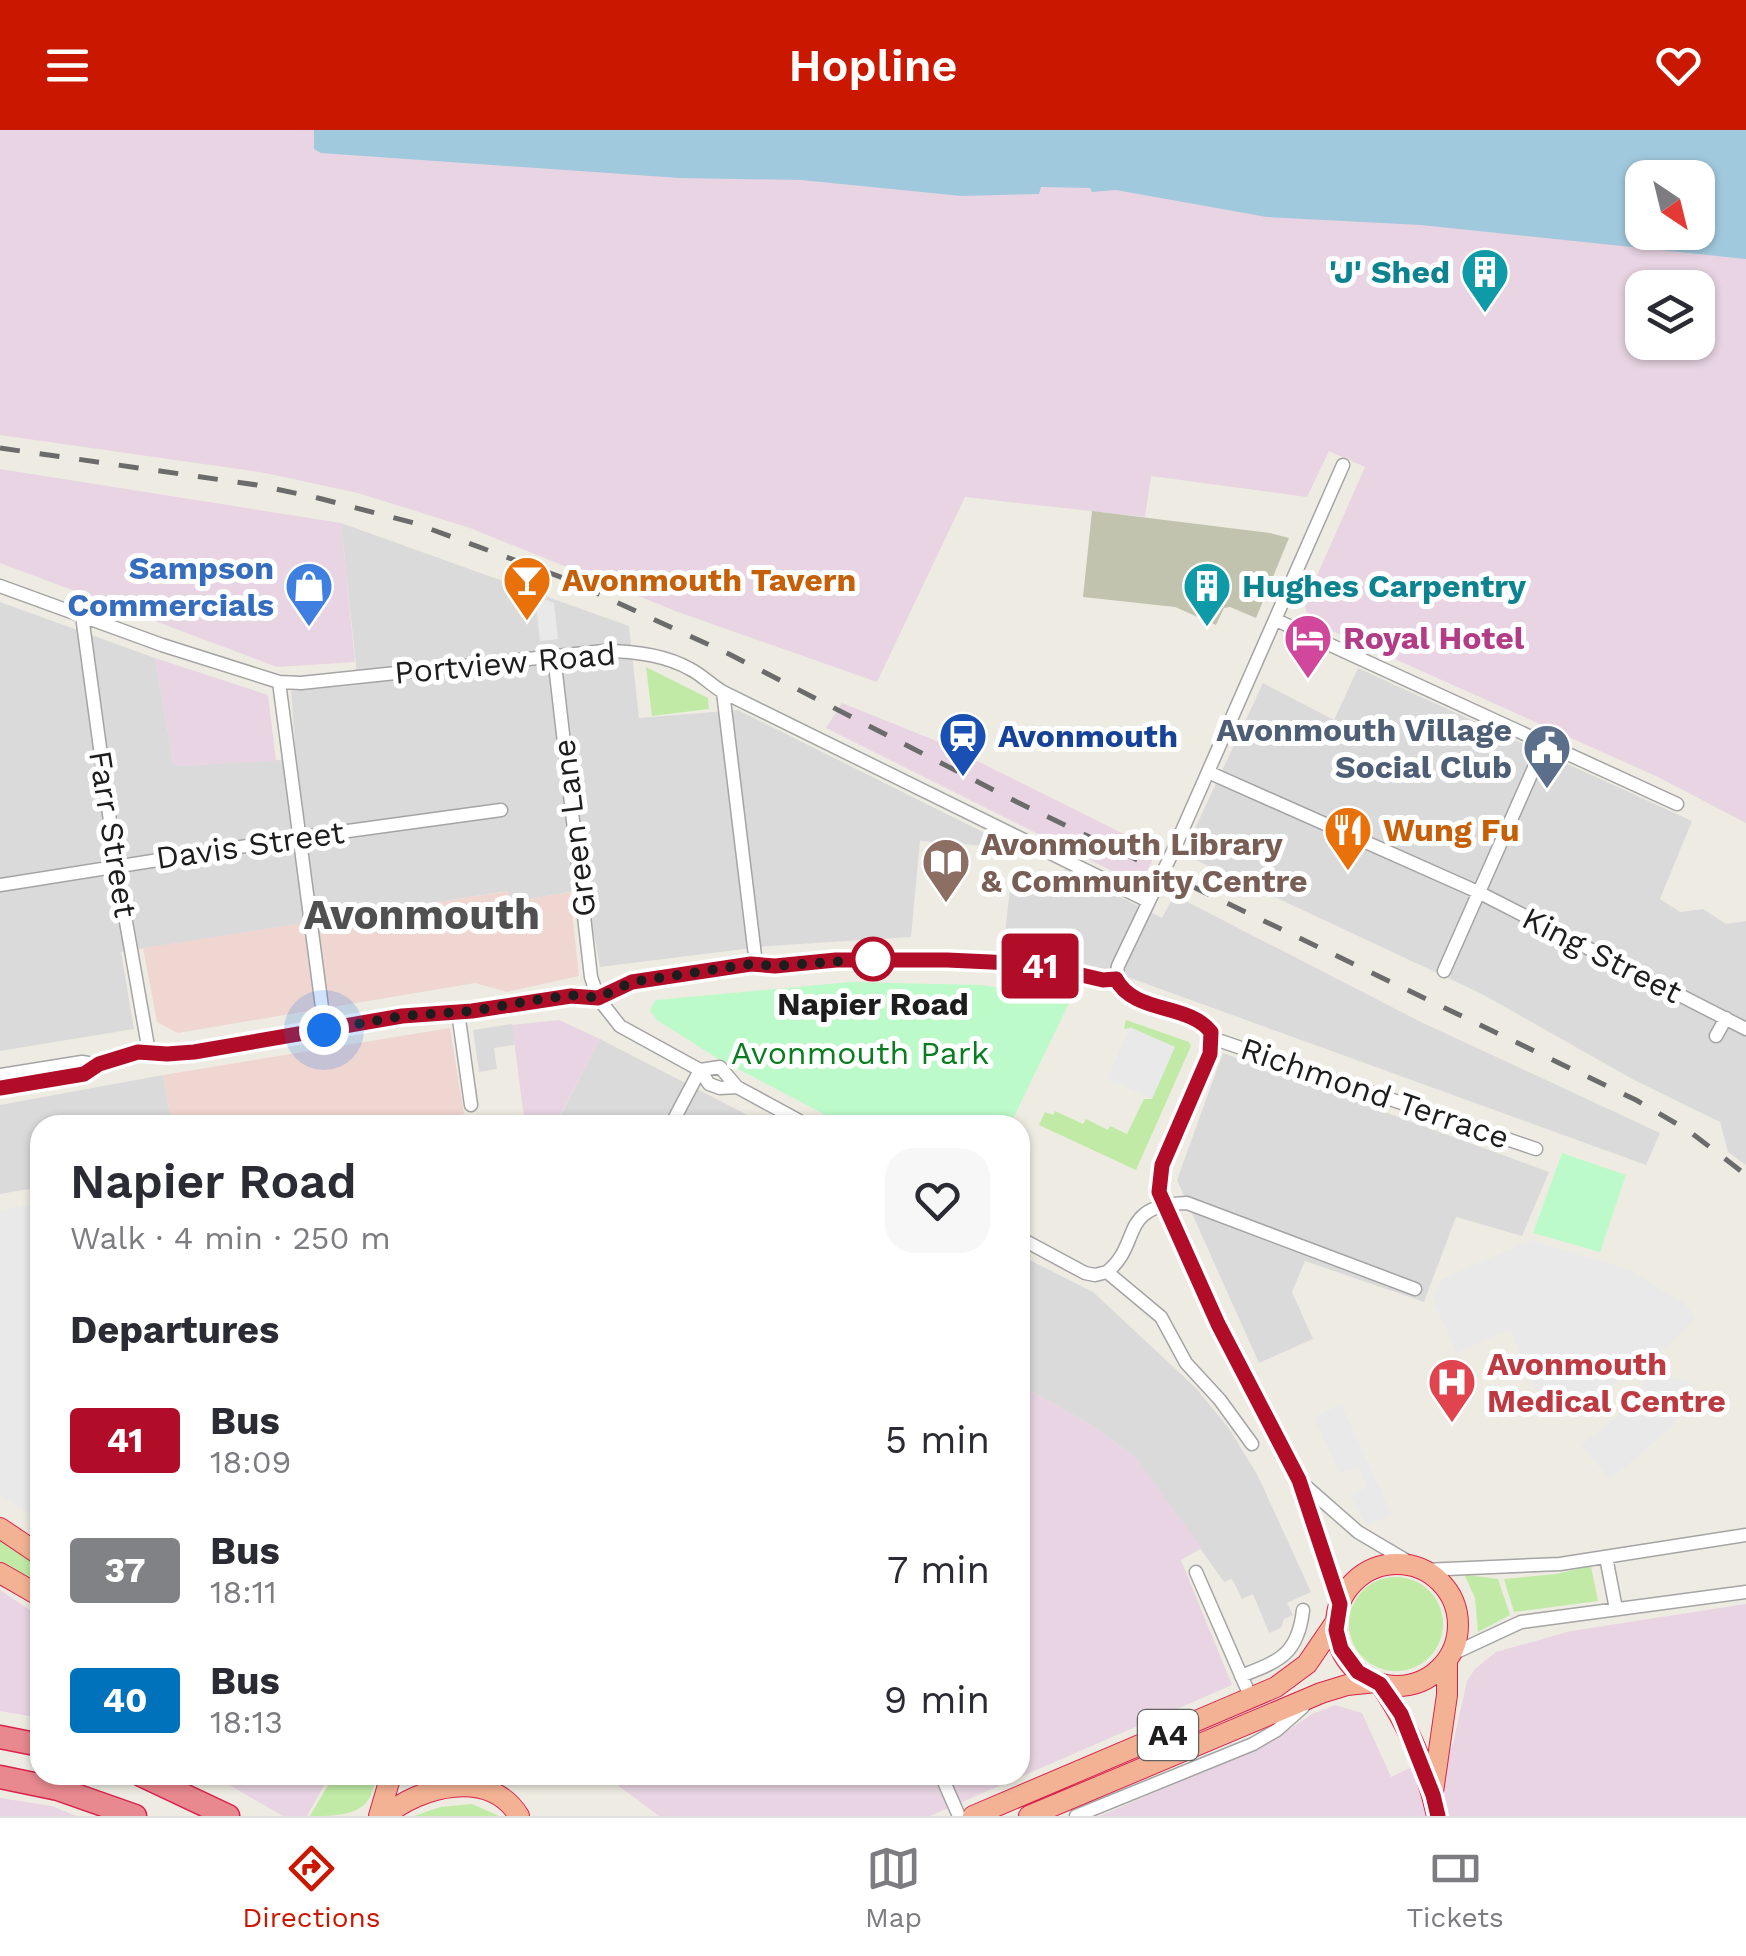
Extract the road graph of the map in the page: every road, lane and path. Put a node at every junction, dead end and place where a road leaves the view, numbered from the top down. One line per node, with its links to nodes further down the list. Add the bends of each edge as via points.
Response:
1 (1343, 465): 4 (street)
2 (0, 586): 3 (street, Portview Road)
3 (82, 616): 6 (street, Portview Road); 13 (street, Farr Street)
4 (1276, 620): 8 (street); 9 (street)
5 (554, 656): 6 (street, Portview Road); 7 (street, Portview Road, via 640,654 689,668); 20 (street, Green Lane)
6 (279, 682): 12 (street)
7 (724, 692): 16 (street, Portview Road); 17 (street)
8 (1546, 743): 10 (street); 15 (street)
9 (1208, 772): 15 (street, King Street); 16 (street)
10 (1677, 804)
11 (501, 810): 12 (street, Davis Street)
12 (298, 838): 13 (street, Davis Street); 24 (street)
13 (116, 865): 14 (street, Davis Street); 27 (street, Farr Street)
14 (0, 885)
15 (1478, 892): 18 (street); 22 (street, King Street)
16 (1148, 901): 19 (street)
17 (756, 964): 19 (street, via 947,960 1034,964); 20 (street, via 632,982)
18 (1444, 971)
19 (1116, 979): 26 (street, Richmond Terrace, via 1131,996 1202,1022)
20 (598, 998): 21 (street); 29 (street, via 620,1026)
21 (458, 1012): 24 (street); 32 (street)
22 (1726, 1018): 23 (street, King Street); 25 (street)
23 (1746, 1029)
24 (324, 1030): 27 (street, via 194,1052)
25 (1716, 1036)
26 (1212, 1038): 35 (street, Richmond Terrace); 36 (street, via 1162,1165)
27 (149, 1052): 28 (street)
28 (99, 1064): 30 (street); 31 (street, via 84,1074)
29 (700, 1070): 33 (street); 34 (street, via 720,1067 737,1087)
30 (0, 1075)
31 (0, 1088)
32 (471, 1105)
33 (676, 1115)
34 (788, 1115)
35 (1536, 1149)
36 (1164, 1204): 38 (street, via 1136,1222); 39 (street, via 1188,1203); 41 (street)
37 (1030, 1243): 38 (street, via 1085,1273)
38 (1107, 1272): 40 (street, via 1161,1317 1186,1362)
39 (1415, 1289)
40 (1252, 1444)
41 (1299, 1480): 46 (street, via 1358,1532); 53 (street)
42 (0, 1528): 44 (highway)
43 (1746, 1535): 45 (street)
44 (30, 1548)
45 (1606, 1557): 46 (street, via 1516,1568); 51 (street)
46 (1420, 1569): 53 (highway, via 1396,1564 1366,1572 1350,1586); 54 (highway, via 1440,1582 1455,1607 1457,1636)
47 (1196, 1572): 55 (street)
48 (0, 1573): 49 (highway)
49 (30, 1590)
50 (1746, 1592): 51 (street)
51 (1616, 1609): 54 (street, via 1511,1625)
52 (1303, 1610): 55 (street, via 1289,1651)
53 (1338, 1612): 56 (highway, via 1346,1658); 58 (highway, A4, via 1300,1671)
54 (1448, 1658): 56 (highway, via 1422,1680); 68 (highway)
55 (1241, 1676): 58 (street)
56 (1378, 1683): 57 (highway, A4); 68 (highway, via 1401,1714)
57 (1321, 1693): 75 (highway, A4); 76 (street, via 1268,1736)
58 (1252, 1698): 74 (highway, A4)
59 (0, 1737): 60 (highway)
60 (30, 1742)
61 (0, 1777): 62 (highway)
62 (30, 1783)
63 (39, 1785): 70 (highway)
64 (162, 1785): 71 (highway)
65 (389, 1785): 72 (highway)
66 (495, 1785): 69 (highway)
67 (945, 1785): 73 (street)
68 (1435, 1806)
69 (517, 1810): 72 (highway, via 476,1788 457,1786 416,1796)
70 (136, 1816)
71 (228, 1816)
72 (382, 1816)
73 (958, 1816)
74 (973, 1816)
75 (1029, 1816)
76 (1076, 1816)

